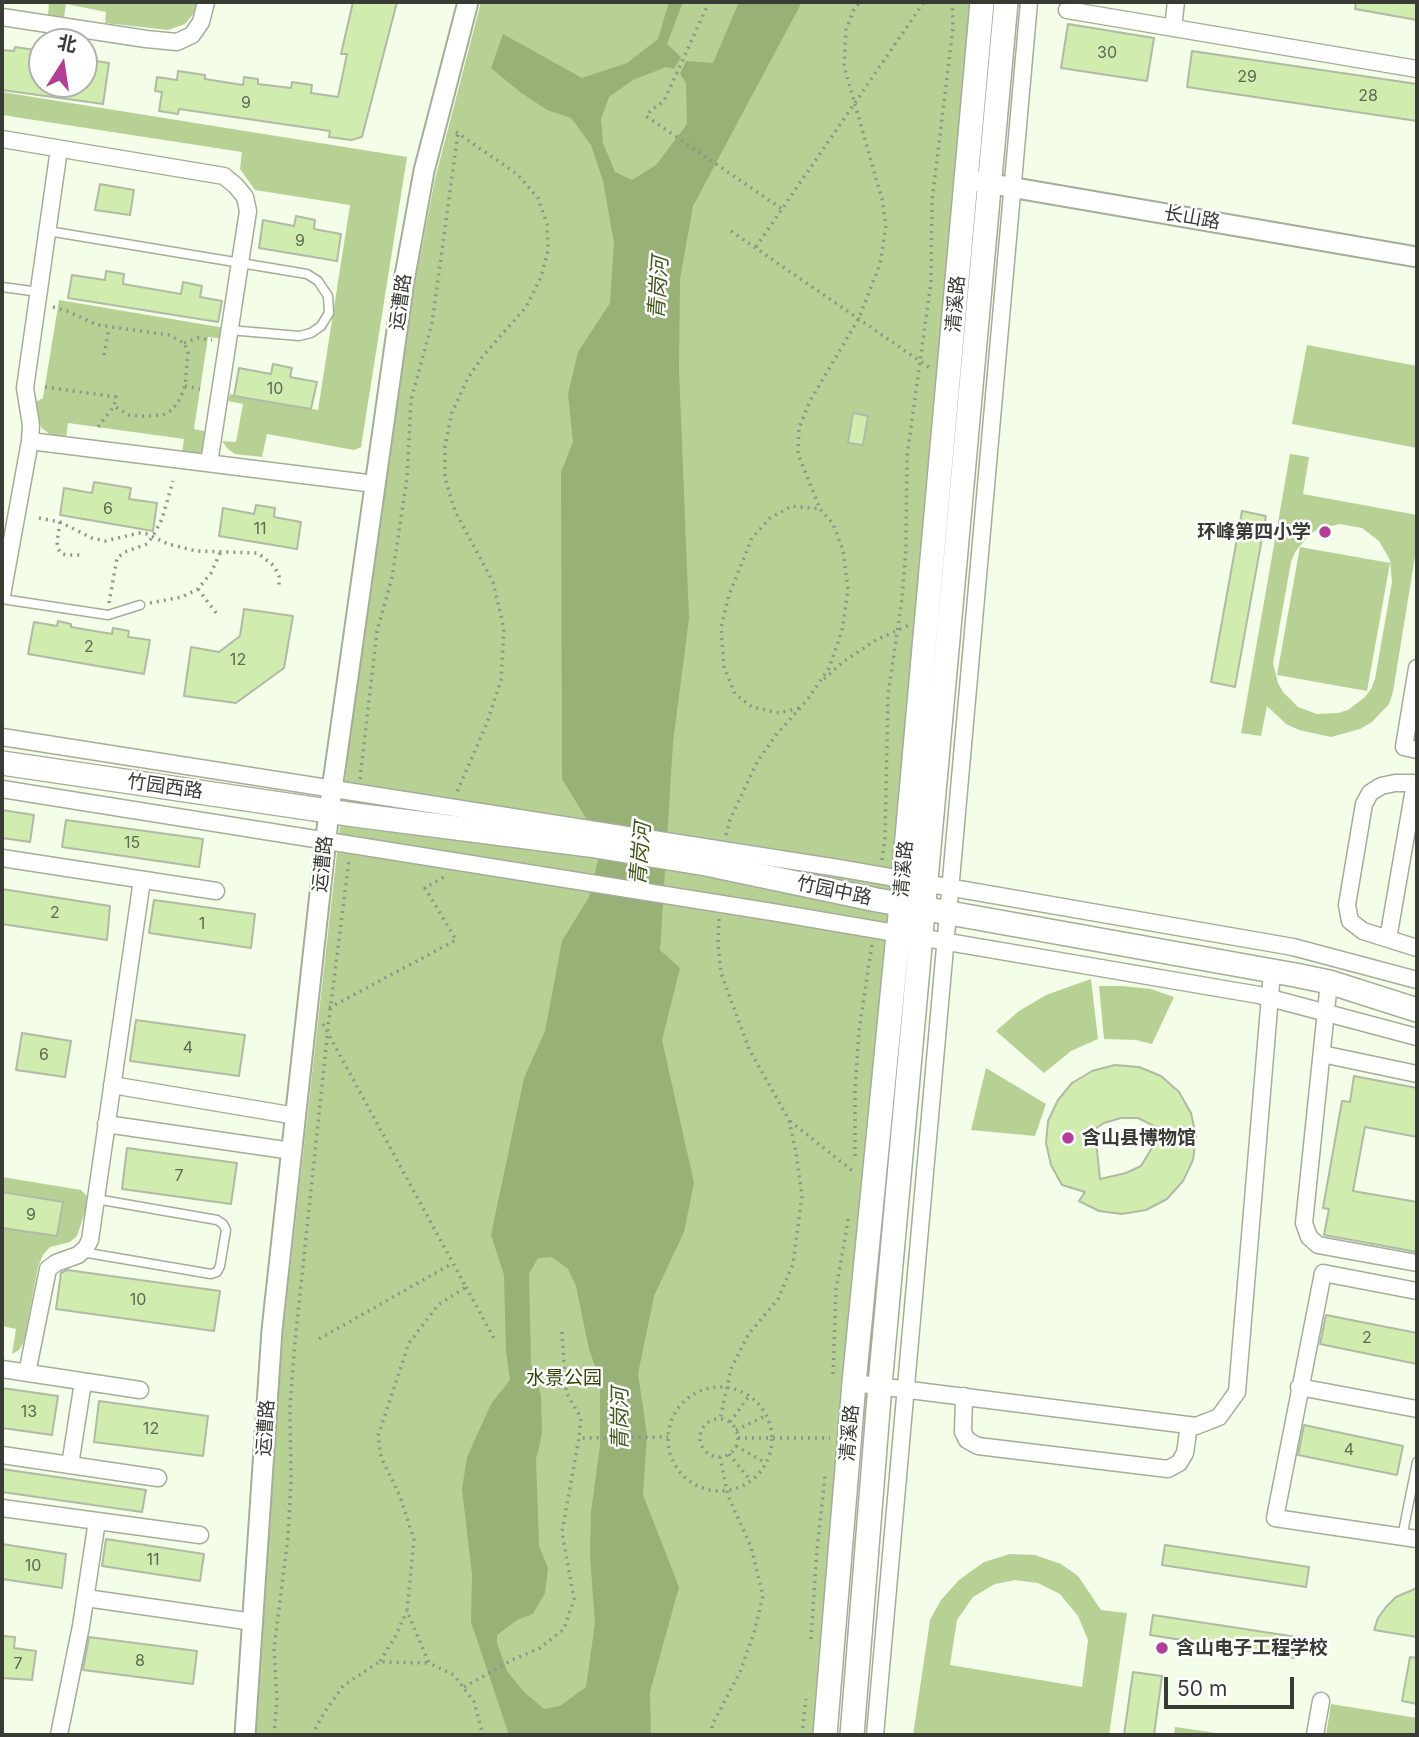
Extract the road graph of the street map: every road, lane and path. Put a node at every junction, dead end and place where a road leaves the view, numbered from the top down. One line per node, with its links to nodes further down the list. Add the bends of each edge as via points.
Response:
1 (206, 2): 11 (street, via 192,36 177,42)
2 (468, 2): 15 (street, 运漕路)
3 (709, 2): 22 (path, via 664,101 646,116)
4 (860, 2): 14 (path, via 845,42 844,66)
5 (924, 2): 14 (path)
6 (982, 2): 19 (main road, 清溪路)
7 (1006, 2): 20 (main road, 清溪路)
8 (1029, 2): 21 (street)
9 (1176, 2): 12 (street)
10 (1067, 10): 12 (street)
11 (2, 17)
12 (1173, 28): 13 (street)
13 (1417, 69)
14 (854, 102): 22 (path); 30 (path, via 886,225 880,264)
15 (437, 120): 16 (path); 46 (street, 运漕路, via 404,281)
16 (458, 133): 70 (path, via 517,174 538,198 547,224 548,251 526,307 468,378 452,412 445,446 445,478 455,511 493,582 504,629 501,680); 71 (path, via 432,323 411,400 407,478 392,578 377,631)
17 (2, 139): 18 (street)
18 (60, 149): 23 (street); 27 (street, via 224,176 245,197 248,211)
19 (967, 180): 20 (street, 长山路); 35 (main road, 清溪路)
20 (990, 184): 21 (street, 长山路); 44 (main road, 清溪路)
21 (1013, 187): 26 (street, 长山路); 79 (street)
22 (782, 209): 25 (path)
23 (48, 231): 27 (lane); 29 (street)
24 (732, 231): 25 (path)
25 (756, 247): 30 (path)
26 (1417, 257)
27 (240, 263): 32 (street); 32 (lane, via 307,274 328,296 329,313 321,326 299,336)
28 (2, 287): 29 (lane)
29 (38, 299): 31 (path); 41 (street, via 25,388)
30 (859, 318): 35 (path); 47 (path, via 799,428 798,454)
31 (109, 328): 33 (path, via 169,335); 34 (path)
32 (228, 336): 33 (path); 42 (street)
33 (184, 343): 36 (path, via 188,352)
34 (104, 355)
35 (949, 381): 43 (main road, 清溪路)
36 (185, 386): 38 (path); 39 (path, via 172,410 163,415 129,415)
37 (45, 387): 39 (path, via 116,397)
38 (200, 389)
39 (114, 406): 40 (path)
40 (98, 427)
41 (30, 441): 42 (street); 50 (street)
42 (209, 463): 46 (street)
43 (940, 477): 44 (main road); 60 (main road, 清溪路)
44 (963, 479): 78 (main road, 清溪路)
45 (173, 481): 51 (path)
46 (375, 484): 69 (street, 运漕路)
47 (820, 509): 62 (path, via 833,524 843,550 849,589 842,631); 63 (path, via 792,506 769,518 752,538 721,628 724,667 735,694 752,707 779,713)
48 (39, 518): 49 (path)
49 (60, 522): 51 (path, via 105,541 139,533); 53 (path, via 58,549 62,554)
50 (8, 528): 56 (street)
51 (153, 536): 52 (path, via 168,544); 59 (path, via 147,544 117,558)
52 (220, 554): 54 (path); 55 (path, via 263,555 279,576)
53 (82, 555)
54 (198, 589): 57 (path, via 172,600); 58 (path)
55 (279, 589)
56 (2, 597): 59 (lane)
57 (141, 605): 59 (lane)
58 (217, 614)
59 (108, 615)
60 (927, 617): 62 (path, via 876,640); 78 (main road, 清溪路)
61 (1417, 668): 65 (street, via 1404,747)
62 (818, 685): 63 (path)
63 (801, 707): 74 (path, via 757,762)
64 (2, 737): 69 (street)
65 (1417, 750)
66 (2, 763): 69 (main road, 竹园西路)
67 (1416, 783): 85 (street); 85 (street, via 1381,786 1370,793 1355,854 1347,905 1350,921)
68 (2, 789): 72 (street)
69 (331, 800): 70 (street); 71 (main road, 竹园中路); 72 (street, 运漕路)
70 (451, 807): 74 (street)
71 (355, 815): 74 (main road, 竹园中路)
72 (326, 840): 73 (street); 102 (street, 运漕路)
73 (351, 844): 76 (street); 92 (path)
74 (715, 857): 78 (street); 82 (main road, 竹园中路)
75 (2, 858): 77 (street)
76 (460, 861): 81 (street); 92 (path, via 451,873 425,888 456,940)
77 (142, 880): 80 (street); 101 (street)
78 (914, 881): 79 (street); 82 (main road, 清溪路)
79 (950, 887): 83 (street); 89 (street, via 1293,947)
80 (216, 891)
81 (720, 903): 84 (street); 103 (path, via 721,973 750,1049)
82 (912, 906): 83 (main road, 竹园中路); 84 (main road, 清溪路)
83 (948, 913): 86 (street); 88 (main road, 竹园中路)
84 (909, 935): 86 (street); 106 (main road, 清溪路); 120 (main road, 清溪路)
85 (1388, 939): 87 (street)
86 (946, 942): 91 (street); 123 (street)
87 (1417, 948)
88 (1272, 972): 90 (main road, 竹园中路); 91 (street)
89 (1417, 980)
90 (1329, 982): 93 (main road, 竹园中路); 95 (street)
91 (1270, 998): 95 (street); 131 (street, via 1237,1392 1219,1416)
92 (330, 1007): 94 (path); 97 (path)
93 (1417, 1010)
94 (324, 1011)
95 (1326, 1012): 98 (street); 99 (street)
96 (317, 1014): 97 (path)
97 (328, 1033): 109 (path); 161 (path, via 290,1407 288,1537 274,1649)
98 (1417, 1037)
99 (1322, 1054): 100 (street); 110 (street, via 1304,1223 1309,1237 1318,1245)
100 (1417, 1074)
101 (112, 1085): 102 (street); 104 (street)
102 (296, 1116): 105 (street, 运漕路)
103 (789, 1120): 106 (path); 121 (path, via 802,1196 793,1264 778,1298 748,1335)
104 (106, 1124): 105 (street); 107 (street)
105 (292, 1151): 154 (street, 运漕路, via 272,1330)
106 (872, 1186): 119 (main road, 清溪路)
107 (96, 1199): 108 (street, via 90,1240); 108 (lane, via 217,1220 226,1230 220,1266 211,1274)
108 (82, 1252): 117 (street, via 48,1269)
109 (453, 1263): 111 (path); 114 (path)
110 (1417, 1263)
111 (466, 1287): 115 (path); 153 (path, via 438,1305 409,1343 379,1436 381,1457 414,1541)
112 (1417, 1291): 122 (street, via 1323,1273)
113 (562, 1332): 134 (path, via 566,1392 581,1418)
114 (319, 1339)
115 (495, 1340)
116 (2, 1369): 117 (street)
117 (27, 1373): 118 (street)
118 (83, 1382): 124 (street); 144 (street)
119 (854, 1383): 120 (street); 137 (main road, 清溪路)
120 (880, 1385): 123 (street); 166 (main road, 清溪路)
121 (727, 1387): 125 (path); 129 (path); 133 (path, via 696,1392 682,1402)
122 (1299, 1387): 127 (street); 151 (street, via 1275,1518)
123 (906, 1389): 126 (street); 167 (street)
124 (140, 1390)
125 (749, 1395): 128 (path); 130 (path)
126 (964, 1396): 131 (street); 131 (street, via 963,1432 978,1446 1168,1469 1180,1463 1185,1453)
127 (1417, 1409)
128 (767, 1415): 132 (path); 136 (path)
129 (720, 1419): 130 (path); 141 (path, via 706,1423 700,1433 708,1454)
130 (730, 1422): 132 (path)
131 (1189, 1425)
132 (736, 1430): 135 (path)
133 (668, 1437): 134 (path); 147 (path, via 674,1464 685,1477 715,1491)
134 (579, 1438): 157 (path, via 562,1532 574,1599 564,1629 540,1648)
135 (737, 1438): 136 (path); 138 (path)
136 (773, 1438): 137 (path); 143 (path)
137 (849, 1438): 165 (main road, 清溪路)
138 (736, 1446): 139 (path); 143 (path)
139 (729, 1454): 141 (path); 146 (path)
140 (2, 1455): 144 (street)
141 (720, 1457): 147 (path)
142 (1417, 1462): 151 (lane)
143 (766, 1463): 146 (path)
144 (70, 1465): 145 (street)
145 (158, 1478)
146 (751, 1481): 147 (path)
147 (727, 1490): 164 (path, via 751,1547 763,1596 744,1659 712,1725)
148 (2, 1507): 149 (street)
149 (97, 1521): 150 (street); 152 (street)
150 (200, 1535)
151 (1410, 1538)
152 (86, 1598): 154 (street); 159 (street)
153 (407, 1611): 155 (path); 156 (path)
154 (253, 1622): 160 (street, 运漕路)
155 (379, 1662): 156 (path); 162 (path, via 343,1686)
156 (429, 1663): 157 (path, via 454,1675)
157 (464, 1687): 163 (path, via 474,1702)
158 (1321, 1701): 168 (street)
159 (59, 1735)
160 (245, 1735)
161 (274, 1735)
162 (312, 1735)
163 (483, 1735)
164 (712, 1735)
165 (825, 1735)
166 (852, 1735)
167 (875, 1735)
168 (1315, 1735)

